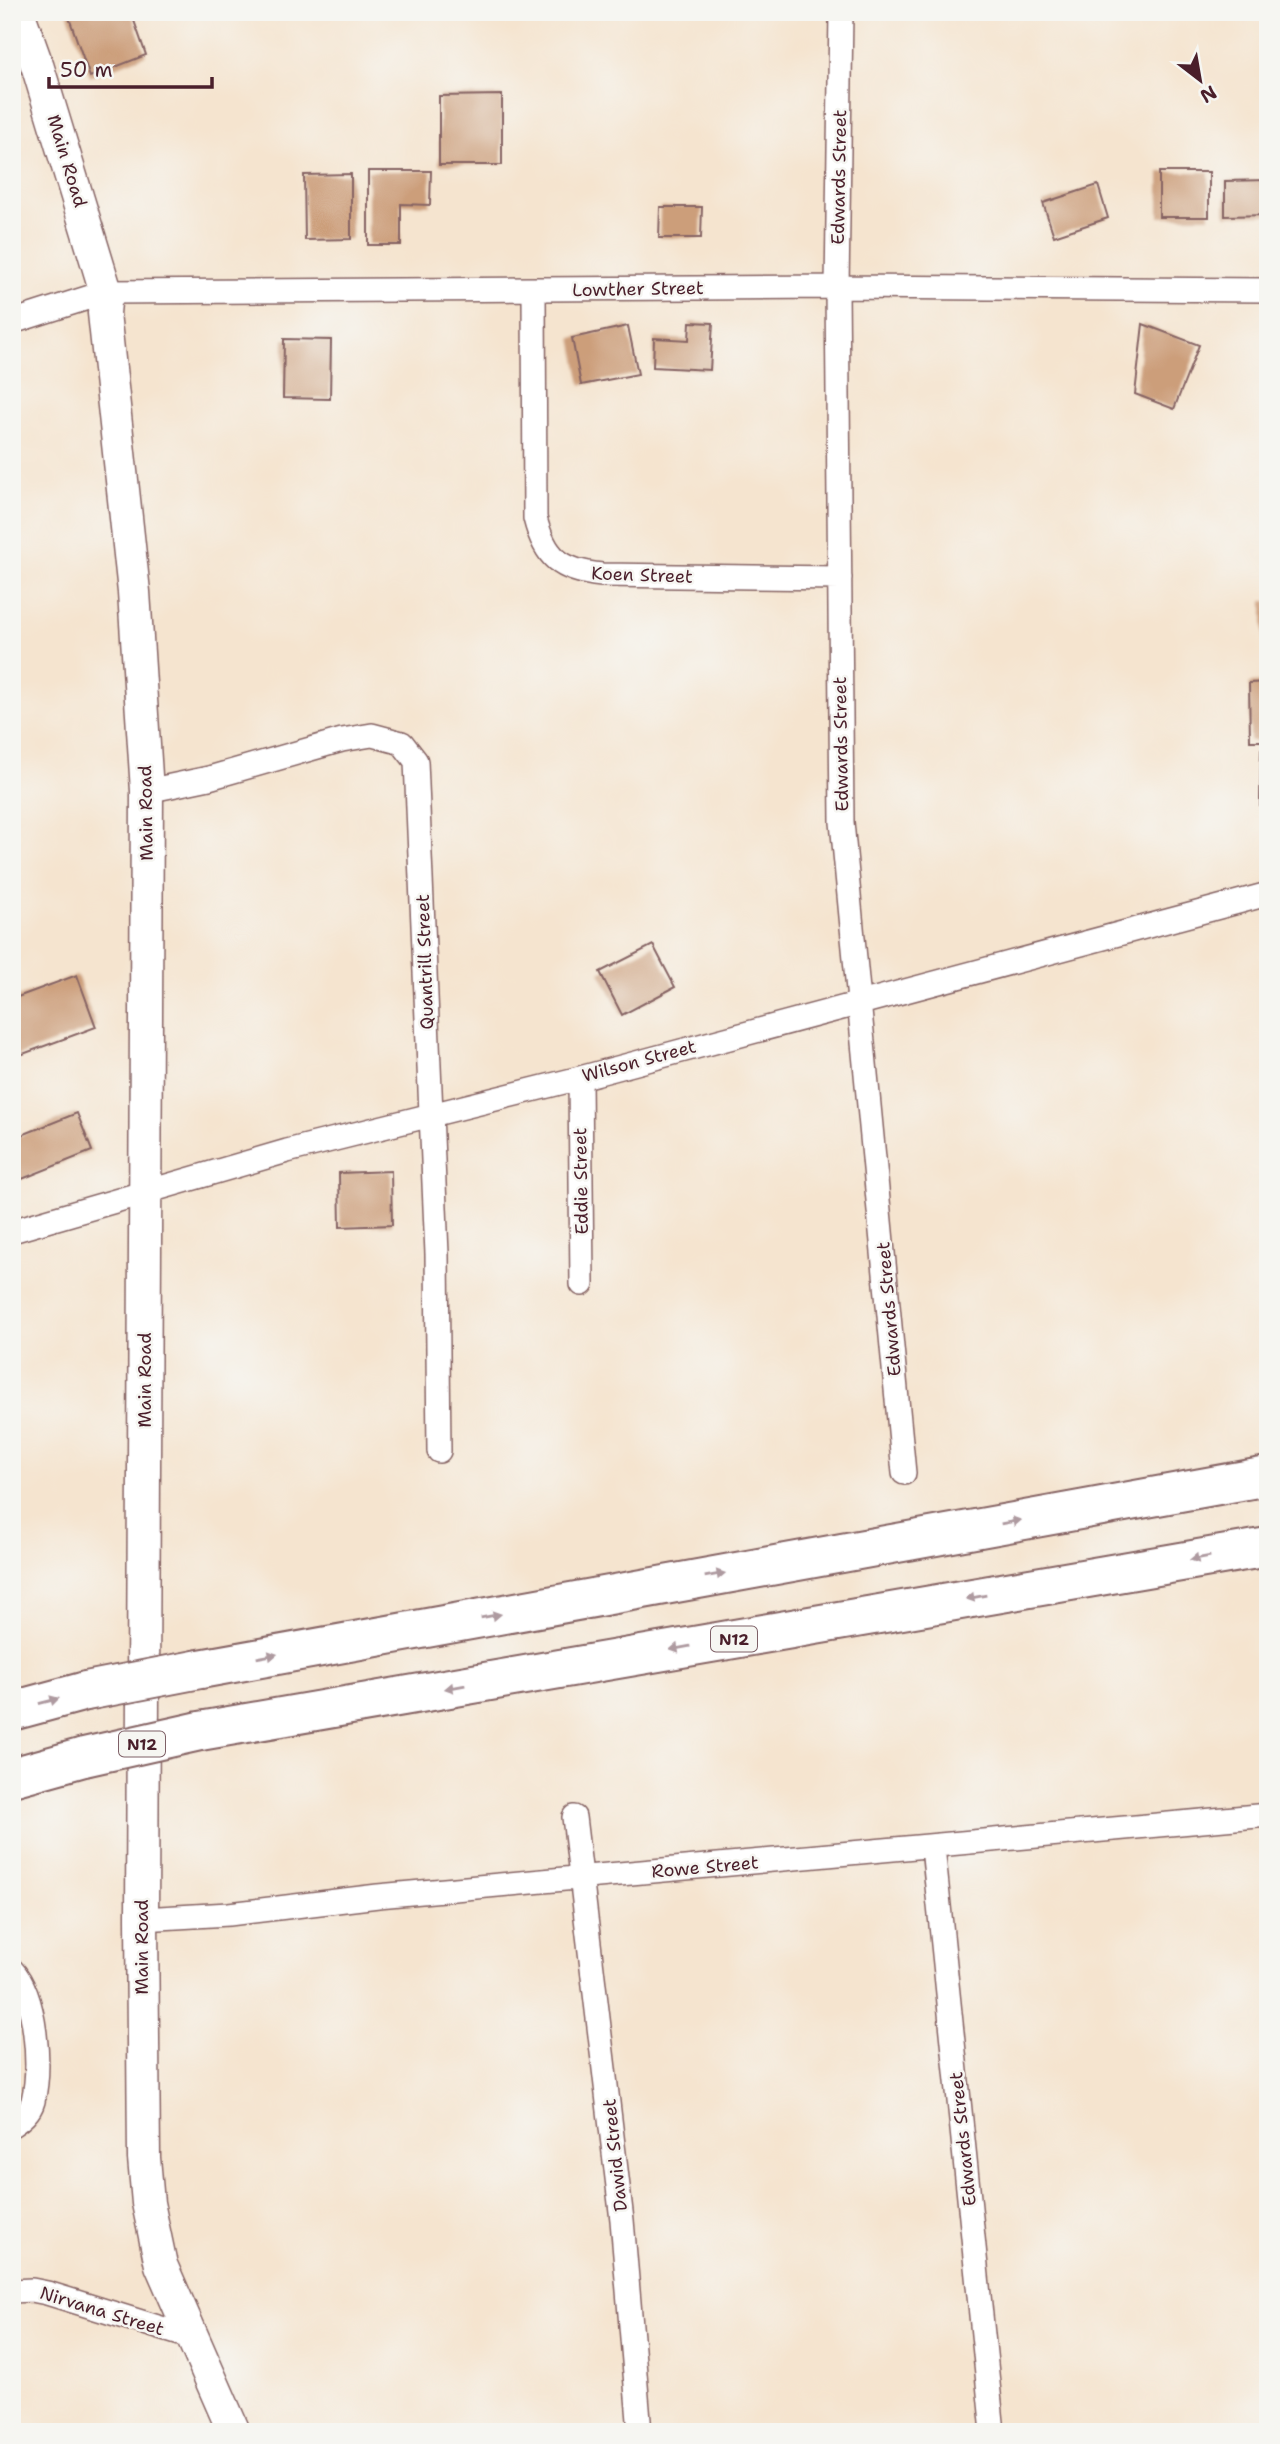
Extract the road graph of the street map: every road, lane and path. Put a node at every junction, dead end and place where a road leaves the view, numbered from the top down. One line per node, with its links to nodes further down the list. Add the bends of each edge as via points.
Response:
1 (18, 12): 7 (street, Main Road, via 38,68)
2 (841, 12): 4 (street, Edwards Street)
3 (12, 53): 7 (street, Main Road)
4 (837, 287): 5 (street, Lowther Street); 6 (street, Lowther Street); 9 (street, Edwards Street)
5 (534, 290): 7 (street, Lowther Street); 9 (street, Koen Street, via 535,518 542,542 557,561 580,573 602,575)
6 (1268, 290)
7 (102, 300): 8 (street, Lowther Street); 10 (street, Main Road, via 134,592)
8 (12, 322)
9 (840, 578): 12 (street, Edwards Street, via 842,822)
10 (148, 791): 14 (street, Quantrill Street, via 372,735 391,737 409,749 419,775); 15 (street, Main Road)
11 (1268, 894): 12 (street, Wilson Street)
12 (859, 1002): 13 (street, Wilson Street); 19 (street, Edwards Street)
13 (580, 1078): 14 (street, Wilson Street); 17 (street, Eddie Street)
14 (429, 1115): 15 (street, Wilson Street, via 286,1151); 18 (street, Quantrill Street, via 437,1254)
15 (146, 1194): 16 (street, Wilson Street); 28 (street, Main Road)
16 (12, 1231)
17 (582, 1284)
18 (439, 1451)
19 (904, 1473)
20 (1268, 1476): 22 (highway, one-way to 20, bridge, via 200,1668)
21 (1268, 1547): 23 (highway, N12, one-way to 23, bridge, via 200,1731)
22 (12, 1711)
23 (12, 1777)
24 (1268, 1815): 26 (street, Rowe Street)
25 (574, 1817): 27 (street, Dawid Street)
26 (933, 1847): 27 (street, Rowe Street); 35 (street, Edwards Street)
27 (584, 1879): 28 (street, Rowe Street); 34 (street, Dawid Street)
28 (142, 1919): 32 (street, Main Road, via 142,2117 148,2203 161,2266)
29 (12, 1970): 30 (street, via 33,2010 35,2051 33,2101 27,2114)
30 (12, 2125)
31 (12, 2291): 32 (street, Nirvana Street, via 47,2293)
32 (190, 2337): 33 (street, Main Road)
33 (234, 2432)
34 (640, 2432)
35 (993, 2432)

